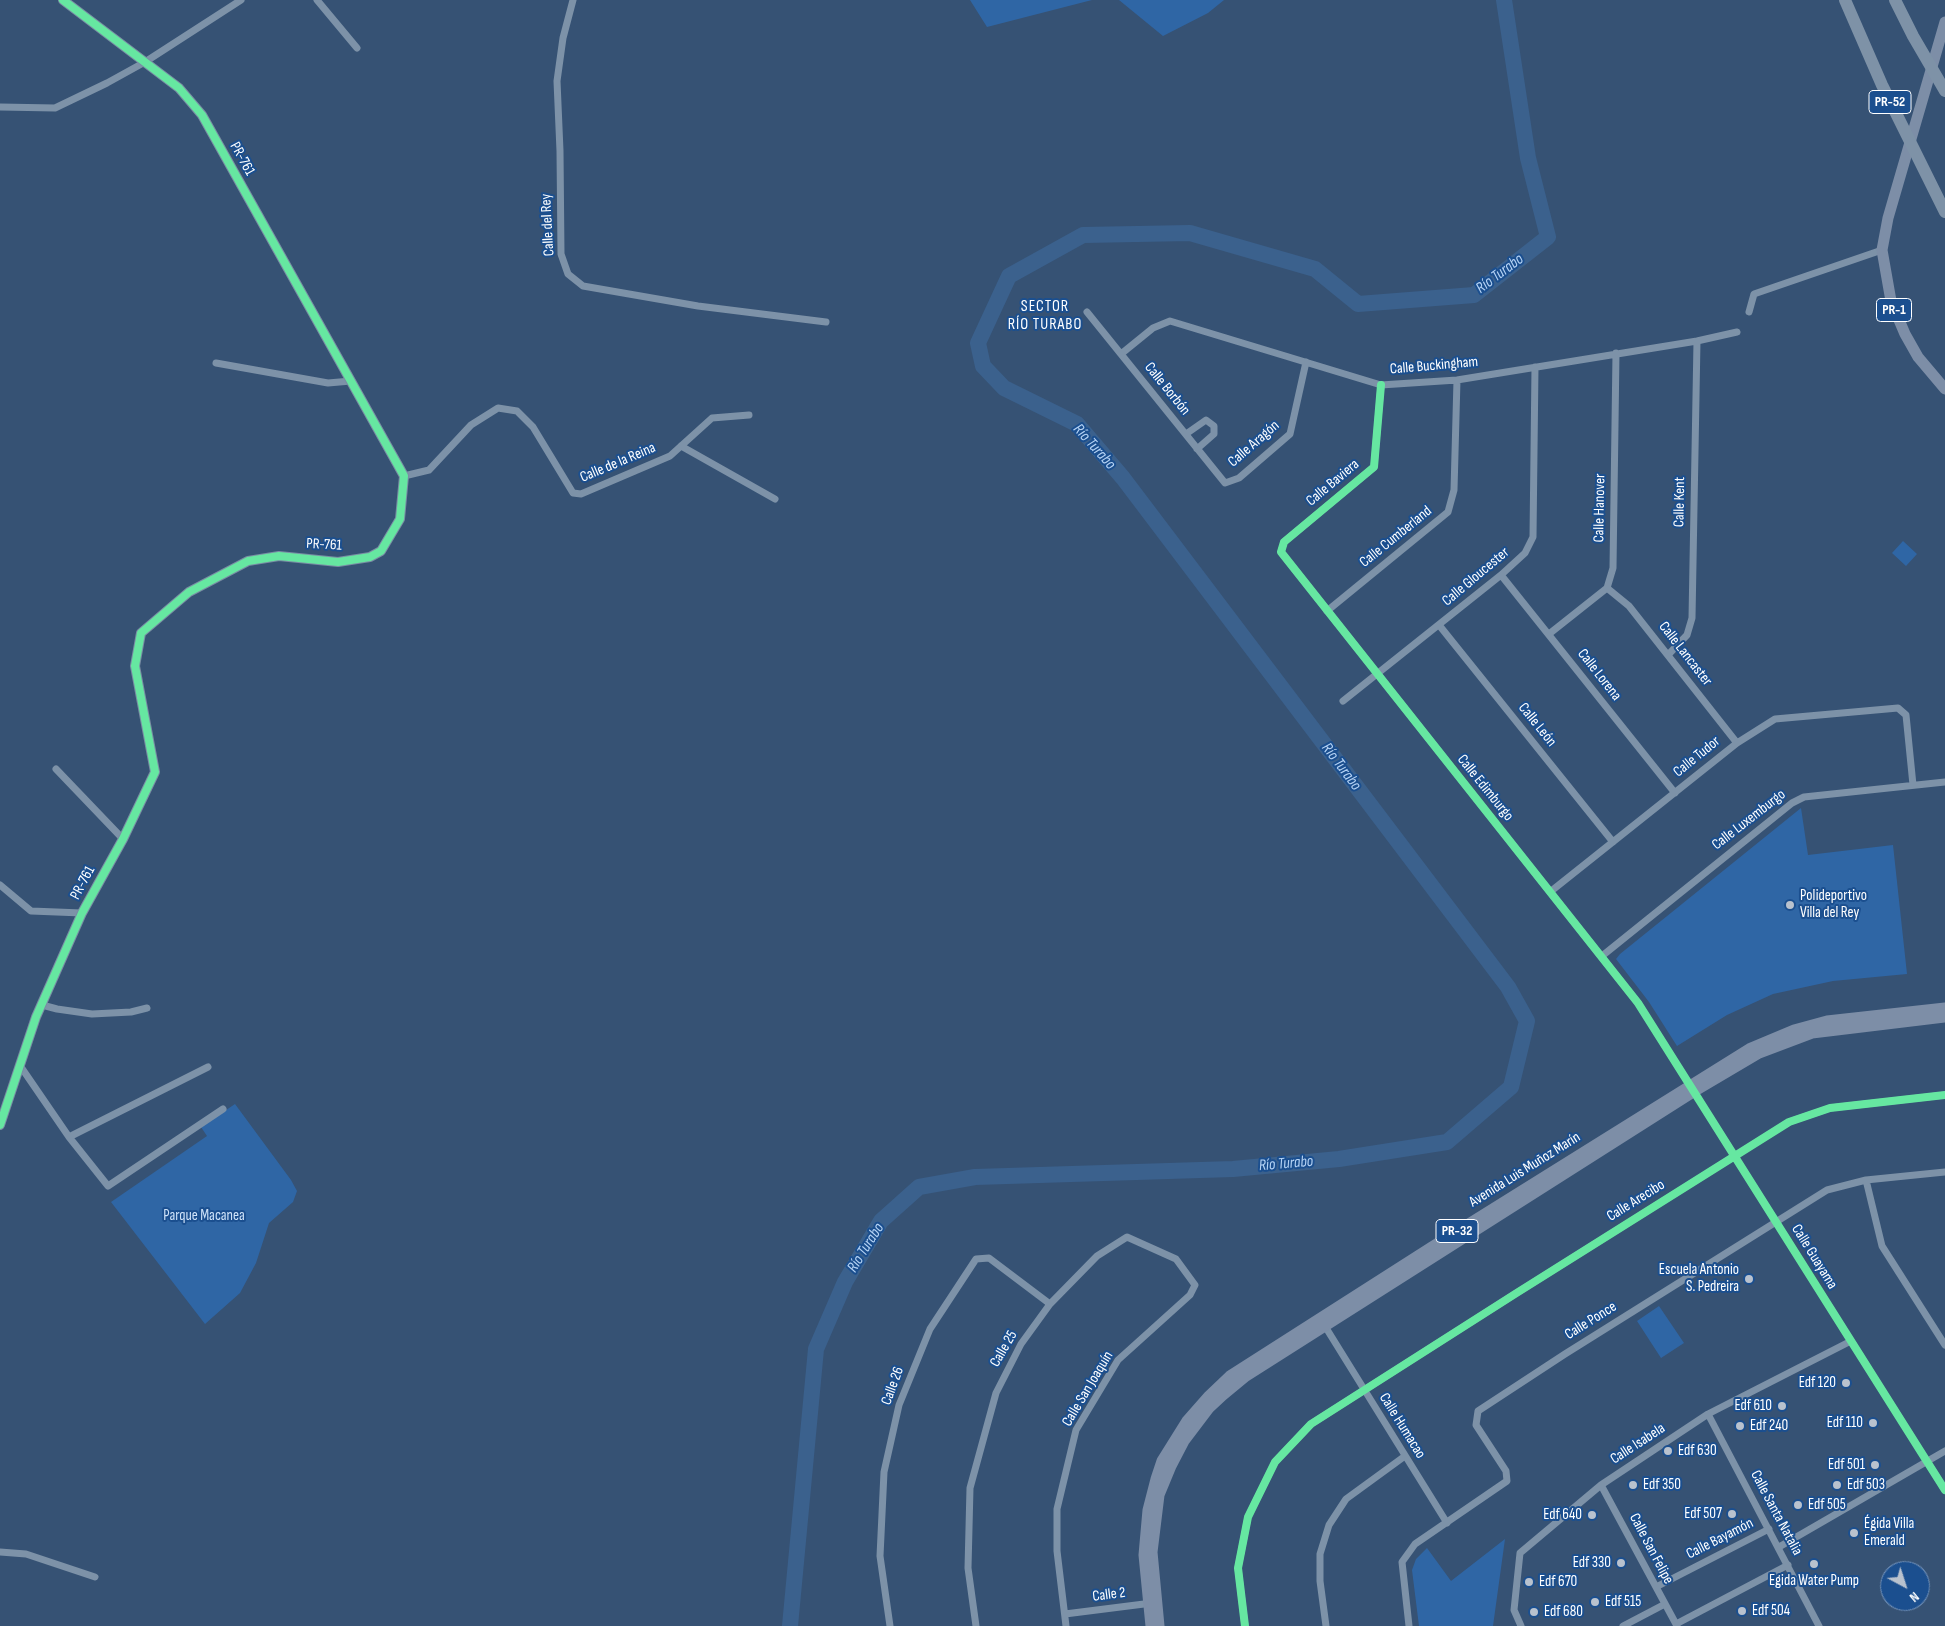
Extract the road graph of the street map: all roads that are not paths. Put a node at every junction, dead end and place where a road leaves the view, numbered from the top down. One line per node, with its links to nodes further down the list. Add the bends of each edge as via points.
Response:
1 (63, 0): 9 (street, PR-761 / PR-761)
2 (241, 0): 9 (street)
3 (317, 0): 8 (street)
4 (573, 0): 16 (street, Calle del Rey, via 557,81 561,254 568,274 583,286 698,306)
5 (1846, 0): 12 (highway, PR-52, via 1882,85)
6 (1895, 0): 10 (highway)
7 (1945, 22): 13 (main road, PR-1, via 1888,218)
8 (357, 48)
9 (145, 62): 11 (street, via 55,108); 25 (street, PR-761 / PR-761, via 179,88 202,115)
10 (1945, 91)
11 (0, 108)
12 (1945, 212)
13 (1882, 250): 15 (street, via 1754,294); 27 (main road, PR-1, via 1891,301 1901,326 1911,346)
14 (1087, 312): 19 (street, Calle Borbón)
15 (1748, 312)
16 (826, 322)
17 (1737, 332): 18 (street, Calle Buckingham)
18 (1697, 341): 20 (street, Calle Buckingham); 41 (street, Calle Kent, via 1692,618 1687,635)
19 (1121, 354): 21 (street, Calle Buckingham, via 1153,328 1170,321); 29 (street, Calle Borbón)
20 (1616, 354): 23 (street, Calle Buckingham); 37 (street, Calle Hanover, via 1613,568)
21 (1306, 362): 26 (street, Calle Buckingham); 33 (street, Calle Aragón, via 1290,434 1239,478)
22 (216, 363): 25 (street, via 328,382)
23 (1535, 367): 24 (street, Calle Buckingham); 36 (street, Calle Gloucester, via 1533,537 1525,553)
24 (1457, 380): 26 (street, Calle Buckingham); 38 (street, Calle Cumberland, via 1454,490 1448,512)
25 (351, 381): 32 (street, PR-761 / PR-761)
26 (1381, 385): 35 (street, Calle Baviera, via 1374,467 1284,542 1281,552)
27 (1945, 389)
28 (749, 415): 30 (street, Calle de la Reina, via 712,418)
29 (1186, 434): 31 (street, Calle Borbón); 31 (street, via 1206,420 1214,426 1214,434)
30 (681, 446): 32 (street, Calle de la Reina, via 670,456 581,494 572,493 533,427 517,411 498,408 471,425 429,470); 34 (street)
31 (1197, 449): 33 (street, Calle Borbón)
32 (404, 476): 49 (street, PR-761 / PR-761, via 400,519 381,550 370,557 338,562 279,556 248,561 188,592 141,633 135,666 155,772)
33 (1225, 483)
34 (775, 499)
35 (1284, 559): 38 (street, Calle Edimburgo)
36 (1501, 575): 39 (street, Calle Gloucester); 40 (street, Calle Lorena)
37 (1606, 588): 40 (street); 41 (street, Calle Lancaster, via 1629,606)
38 (1327, 611): 42 (street, Calle Edimburgo)
39 (1439, 625): 42 (street, Calle Gloucester); 50 (street, Calle León)
40 (1549, 634): 48 (street, Calle Lorena)
41 (1668, 655): 44 (street, Calle Lancaster)
42 (1377, 674): 43 (street, Calle Gloucester); 52 (street, Calle Edimburgo)
43 (1343, 701)
44 (1737, 743): 47 (street, Calle Tudor, via 1776,719 1898,708 1906,714); 48 (street, Calle Tudor)
45 (56, 769): 49 (street)
46 (1945, 782): 47 (street, Calle Luxemburgo)
47 (1913, 785): 54 (street, Calle Luxemburgo, via 1804,797 1792,803)
48 (1675, 792): 50 (street, Calle Tudor)
49 (122, 839): 53 (street, PR-761 / PR-761)
50 (1613, 842): 52 (street, Calle Tudor)
51 (0, 885): 53 (street, via 31,911)
52 (1550, 892): 54 (street, Calle Edimburgo)
53 (82, 913): 55 (street, PR-761 / PR-761)
54 (1602, 956): 59 (street, Calle Edimburgo)
55 (42, 1005): 56 (street, via 92,1014); 60 (street, PR-761 / PR-761)
56 (148, 1008)
57 (1945, 1008): 62 (main road, Avenida Luis Muñoz Marín / PR-32, via 1827,1021 1794,1030 1751,1048)
58 (1945, 1017): 62 (main road, Avenida Luis Muñoz Marín / PR-32, via 1812,1033 1759,1053)
59 (1660, 1038): 62 (street, Calle Guayama)
60 (21, 1067): 65 (street, PR-761 / PR-761); 66 (street)
61 (208, 1067): 66 (street)
62 (1691, 1088): 67 (street, Calle Guayama); 73 (main road, Avenida Luis Muñoz Marín / PR-32)
63 (1945, 1095): 67 (street, Calle Arecibo, via 1830,1108 1789,1122)
64 (223, 1109): 66 (street, via 108,1186)
65 (0, 1125)
66 (69, 1136)
67 (1734, 1156): 70 (street, Calle Guayama); 76 (street, Calle Arecibo)
68 (1944, 1174): 69 (street, Calle Ponce)
69 (1866, 1180): 70 (street, Calle Ponce, via 1826,1190); 75 (street, via 1882,1246)
70 (1776, 1222): 74 (street, Calle Guayama); 83 (street, Calle Ponce, via 1478,1411 1476,1425 1506,1471 1507,1481)
71 (1050, 1304): 72 (street, Calle 25, via 1097,1256 1127,1237 1176,1259 1195,1285); 94 (street, Calle 26, via 989,1258 976,1259 930,1329 899,1405 884,1472 880,1556); 95 (street, Calle 25, via 1021,1344 996,1393 970,1488 968,1568)
72 (1177, 1307): 92 (street, Calle San Joaquín, via 1118,1360 1076,1430 1058,1508 1057,1551)
73 (1322, 1322): 76 (street, Calle Humacao); 90 (main road, Avenida Luis Muñoz Marín / PR-32, via 1230,1376 1208,1396 1178,1434 1162,1461 1148,1510 1144,1555)
74 (1851, 1342): 77 (street, Calle Isabela); 80 (street, Calle Guayama)
75 (1945, 1345)
76 (1364, 1390): 79 (street, Calle Humacao); 99 (street, Calle Arecibo, via 1311,1424 1275,1462 1248,1516 1238,1568)
77 (1708, 1414): 81 (street, Calle Isabela); 84 (street, Calle Santa Natalia)
78 (1945, 1451): 80 (street)
79 (1405, 1456): 83 (street, Calle Humacao); 100 (street, via 1346,1499 1329,1525 1320,1554)
80 (1927, 1462): 82 (street, Calle Guayama); 85 (street)
81 (1601, 1485): 89 (street, Calle San Felipe); 102 (street, Calle Isabela, via 1520,1552 1514,1610)
82 (1945, 1490)
83 (1447, 1523): 101 (street, Calle Ponce, via 1414,1544 1402,1562)
84 (1769, 1529): 85 (street, Calle Santa Natalia); 89 (street, Calle Bayamón)
85 (1778, 1547): 87 (street, Calle Santa Natalia)
86 (0, 1552): 88 (street, via 26,1554)
87 (1788, 1565): 93 (street); 104 (street, Calle Santa Natalia)
88 (95, 1577)
89 (1656, 1587): 91 (street, Calle San Felipe)
90 (1153, 1603): 92 (street, Calle 2); 97 (main road, Avenida Luis Muñoz Marín / PR-32); 98 (main road, Avenida Luis Muñoz Marín / PR-32)
91 (1665, 1604): 93 (street, Calle San Felipe); 103 (street)
92 (1065, 1614): 96 (street, Calle San Joaquín)
93 (1676, 1625)
94 (890, 1626)
95 (976, 1626)
96 (1066, 1626)
97 (1151, 1626)
98 (1159, 1626)
99 (1245, 1626)
100 (1326, 1626)
101 (1408, 1626)
102 (1521, 1626)
103 (1623, 1626)
104 (1819, 1626)

